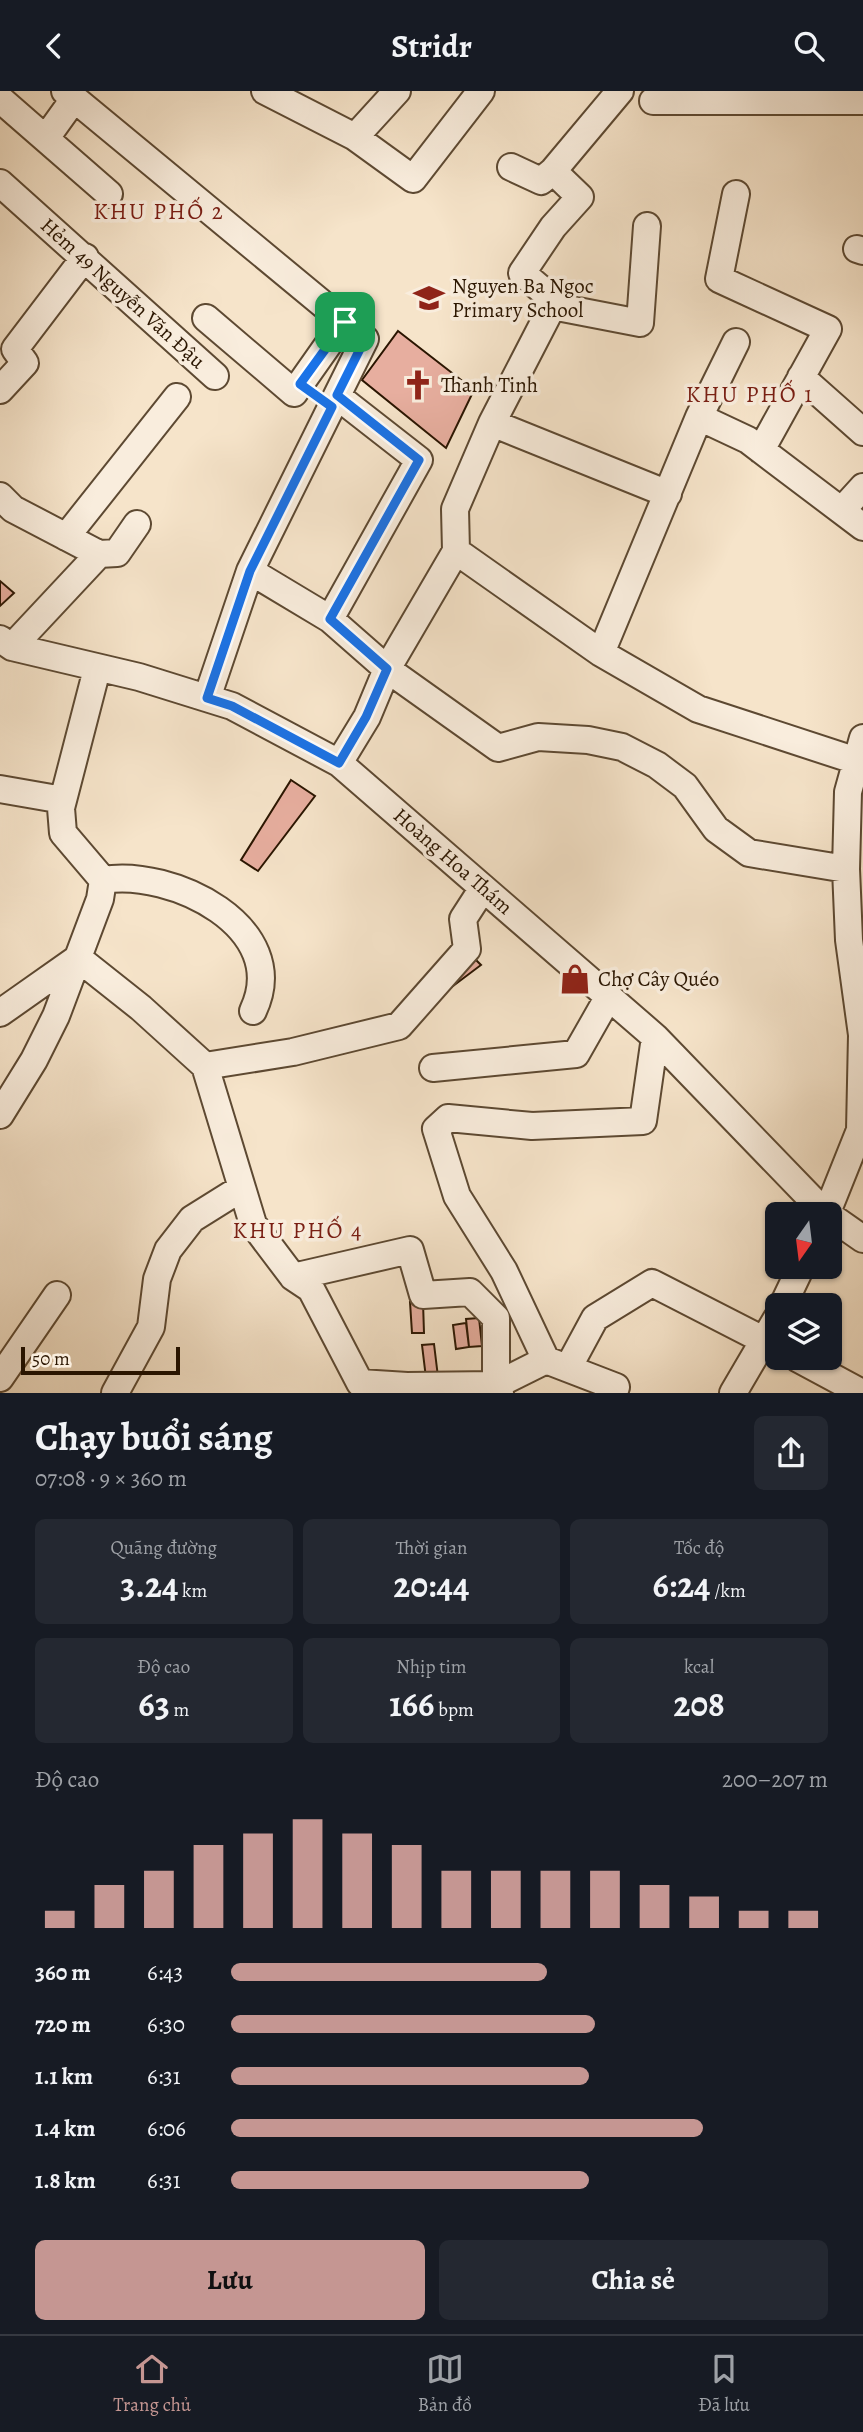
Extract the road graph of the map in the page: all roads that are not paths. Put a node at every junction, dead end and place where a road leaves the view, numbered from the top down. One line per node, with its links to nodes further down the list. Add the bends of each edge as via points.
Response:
1 (265, 91): 9 (street)
2 (397, 91): 9 (street)
3 (481, 91): 9 (street, via 413,180)
4 (620, 91): 12 (street)
5 (70, 95): 10 (street); 20 (street)
6 (0, 99): 10 (street)
7 (653, 101): 8 (street)
8 (863, 101)
9 (355, 137)
10 (46, 138): 14 (street)
11 (511, 167): 12 (street, via 541,181)
12 (553, 171): 18 (street, via 580,197 522,273 555,301)
13 (0, 183): 17 (street, Hẻm 49 Nguyễn Văn Đậu)
14 (109, 194)
15 (736, 194): 24 (street, via 719,278 828,329)
16 (647, 226): 18 (street, via 640,323)
17 (85, 257): 21 (street); 23 (street, Hẻm 49 Nguyễn Văn Đậu)
18 (552, 306): 30 (street)
19 (206, 319): 25 (street, via 294,393)
20 (345, 322): 25 (street); 28 (street, via 365,339)
21 (7, 341): 26 (street, via 25,363)
22 (736, 342): 29 (street)
23 (215, 376)
24 (801, 377): 31 (street); 32 (street)
25 (300, 384): 28 (street)
26 (0, 390)
27 (177, 397): 39 (street)
28 (334, 401): 42 (street); 43 (street, via 419,460)
29 (699, 417): 32 (street); 34 (street)
30 (492, 423): 34 (street); 40 (street, via 455,509)
31 (863, 432)
32 (761, 450): 36 (street)
33 (863, 487): 36 (street)
34 (667, 494): 45 (street)
35 (0, 496): 39 (street, via 13,509)
36 (843, 509): 38 (street)
37 (136, 524): 41 (street, via 117,553)
38 (863, 527)
39 (66, 537): 41 (street)
40 (456, 551): 45 (street); 47 (street)
41 (99, 554): 44 (street)
42 (250, 571): 43 (street); 48 (street)
43 (330, 619): 47 (street)
44 (6, 643): 46 (street, Hoàng Hoa Thám)
45 (601, 653): 49 (street, via 698,709)
46 (97, 669): 48 (street, Hoàng Hoa Thám); 52 (street)
47 (387, 669): 50 (street); 54 (street, via 498,748 538,737 622,747 685,786 716,829 749,853)
48 (207, 698): 50 (street, Hoàng Hoa Thám, via 232,706)
49 (860, 749): 53 (street, via 848,792)
50 (339, 763): 56 (street, Hoàng Hoa Thám)
51 (0, 789): 52 (street)
52 (63, 800): 55 (street, via 63,833)
53 (855, 832): 54 (street)
54 (846, 869): 67 (street, via 849,940 862,1035 860,1130)
55 (103, 880): 57 (street); 59 (street, via 127,876 156,881 212,904 250,939 260,962)
56 (483, 888): 58 (street, Hoàng Hoa Thám); 62 (street, via 463,919 467,949 399,1026 293,1052)
57 (78, 958): 60 (street); 62 (street); 64 (street, via 40,1049)
58 (609, 996): 61 (street, Hoàng Hoa Thám); 63 (street, via 576,1054)
59 (253, 1011)
60 (0, 1013)
61 (655, 1037): 66 (street, Hoàng Hoa Thám); 74 (street, via 643,1121 532,1126 448,1118 436,1129 457,1196)
62 (205, 1066): 65 (street)
63 (433, 1068)
64 (0, 1115)
65 (240, 1189): 70 (street, via 253,1224); 79 (street, via 192,1219 168,1250 157,1279 151,1327)
66 (814, 1202)
67 (832, 1202)
68 (842, 1222): 69 (street, Hoàng Hoa Thám)
69 (860, 1231)
70 (302, 1283): 78 (street, via 360,1383); 78 (street, via 410,1250 423,1295 471,1292 496,1318)
71 (57, 1295): 76 (street)
72 (765, 1332): 74 (street, via 652,1283 595,1318)
73 (765, 1347): 80 (street)
74 (557, 1364): 77 (street); 78 (street)
75 (820, 1370): 81 (street)
76 (0, 1378)
77 (616, 1387)
78 (498, 1389)
79 (115, 1392)
80 (733, 1392)
81 (862, 1392)

